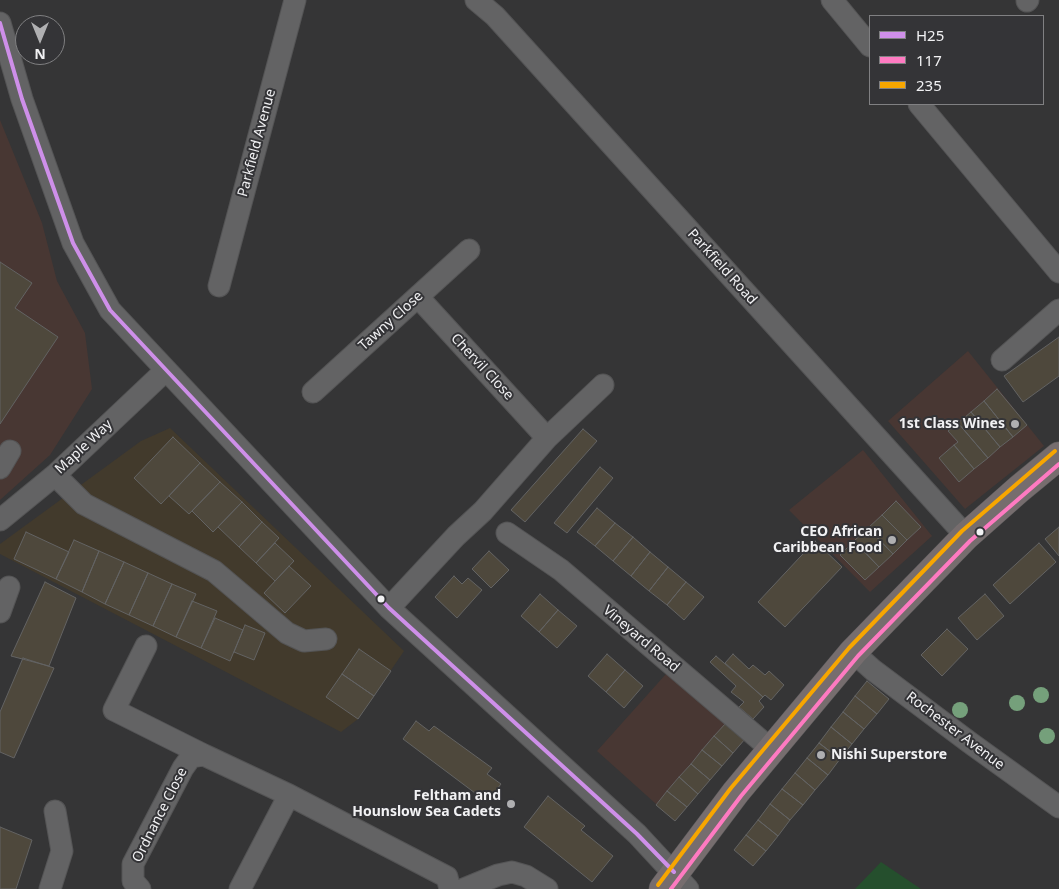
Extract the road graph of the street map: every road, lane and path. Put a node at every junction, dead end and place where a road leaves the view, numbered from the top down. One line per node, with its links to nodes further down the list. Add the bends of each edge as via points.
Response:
1 (295, 0): 11 (street, Parkfield Avenue)
2 (476, 0): 23 (street, Parkfield Road, via 495,16)
3 (832, 0): 5 (street)
4 (0, 23): 7 (street)
5 (869, 45)
6 (0, 69): 7 (street)
7 (22, 99): 15 (street, via 73,243 110,310)
8 (920, 105): 10 (street)
9 (469, 250): 12 (street, Tawny Close)
10 (1059, 272)
11 (219, 286)
12 (418, 297): 17 (street, Tawny Close); 18 (street, Chervil Close)
13 (1059, 310): 14 (street)
14 (1002, 360)
15 (165, 370): 20 (street, Maple Way); 25 (street)
16 (603, 385): 18 (street)
17 (313, 392)
18 (547, 438): 25 (street, via 483,511)
19 (1059, 456): 23 (main road)
20 (55, 475): 21 (street, Maple Way); 27 (street, via 84,504 214,571 287,633 304,641)
21 (0, 520)
22 (507, 533): 30 (street, Vineyard Road, via 561,570)
23 (966, 536): 29 (main road)
24 (9, 587): 26 (street)
25 (389, 608): 35 (street, via 637,834)
26 (0, 612)
27 (326, 639)
28 (146, 646): 31 (street, via 114,710)
29 (853, 652): 30 (main road); 33 (street, Rochester Avenue, via 961,737)
30 (772, 750): 35 (main road, via 736,792)
31 (204, 755): 32 (street); 37 (street, Ordnance Close, via 191,757 183,768 133,864 133,881)
32 (289, 795): 38 (street); 39 (street, via 447,877)
33 (1059, 807)
34 (55, 811): 36 (street, via 62,851)
35 (675, 883)
36 (50, 889)
37 (140, 889)
38 (240, 889)
39 (450, 889)
40 (464, 889): 41 (street, via 512,872 526,876)
41 (547, 889)

